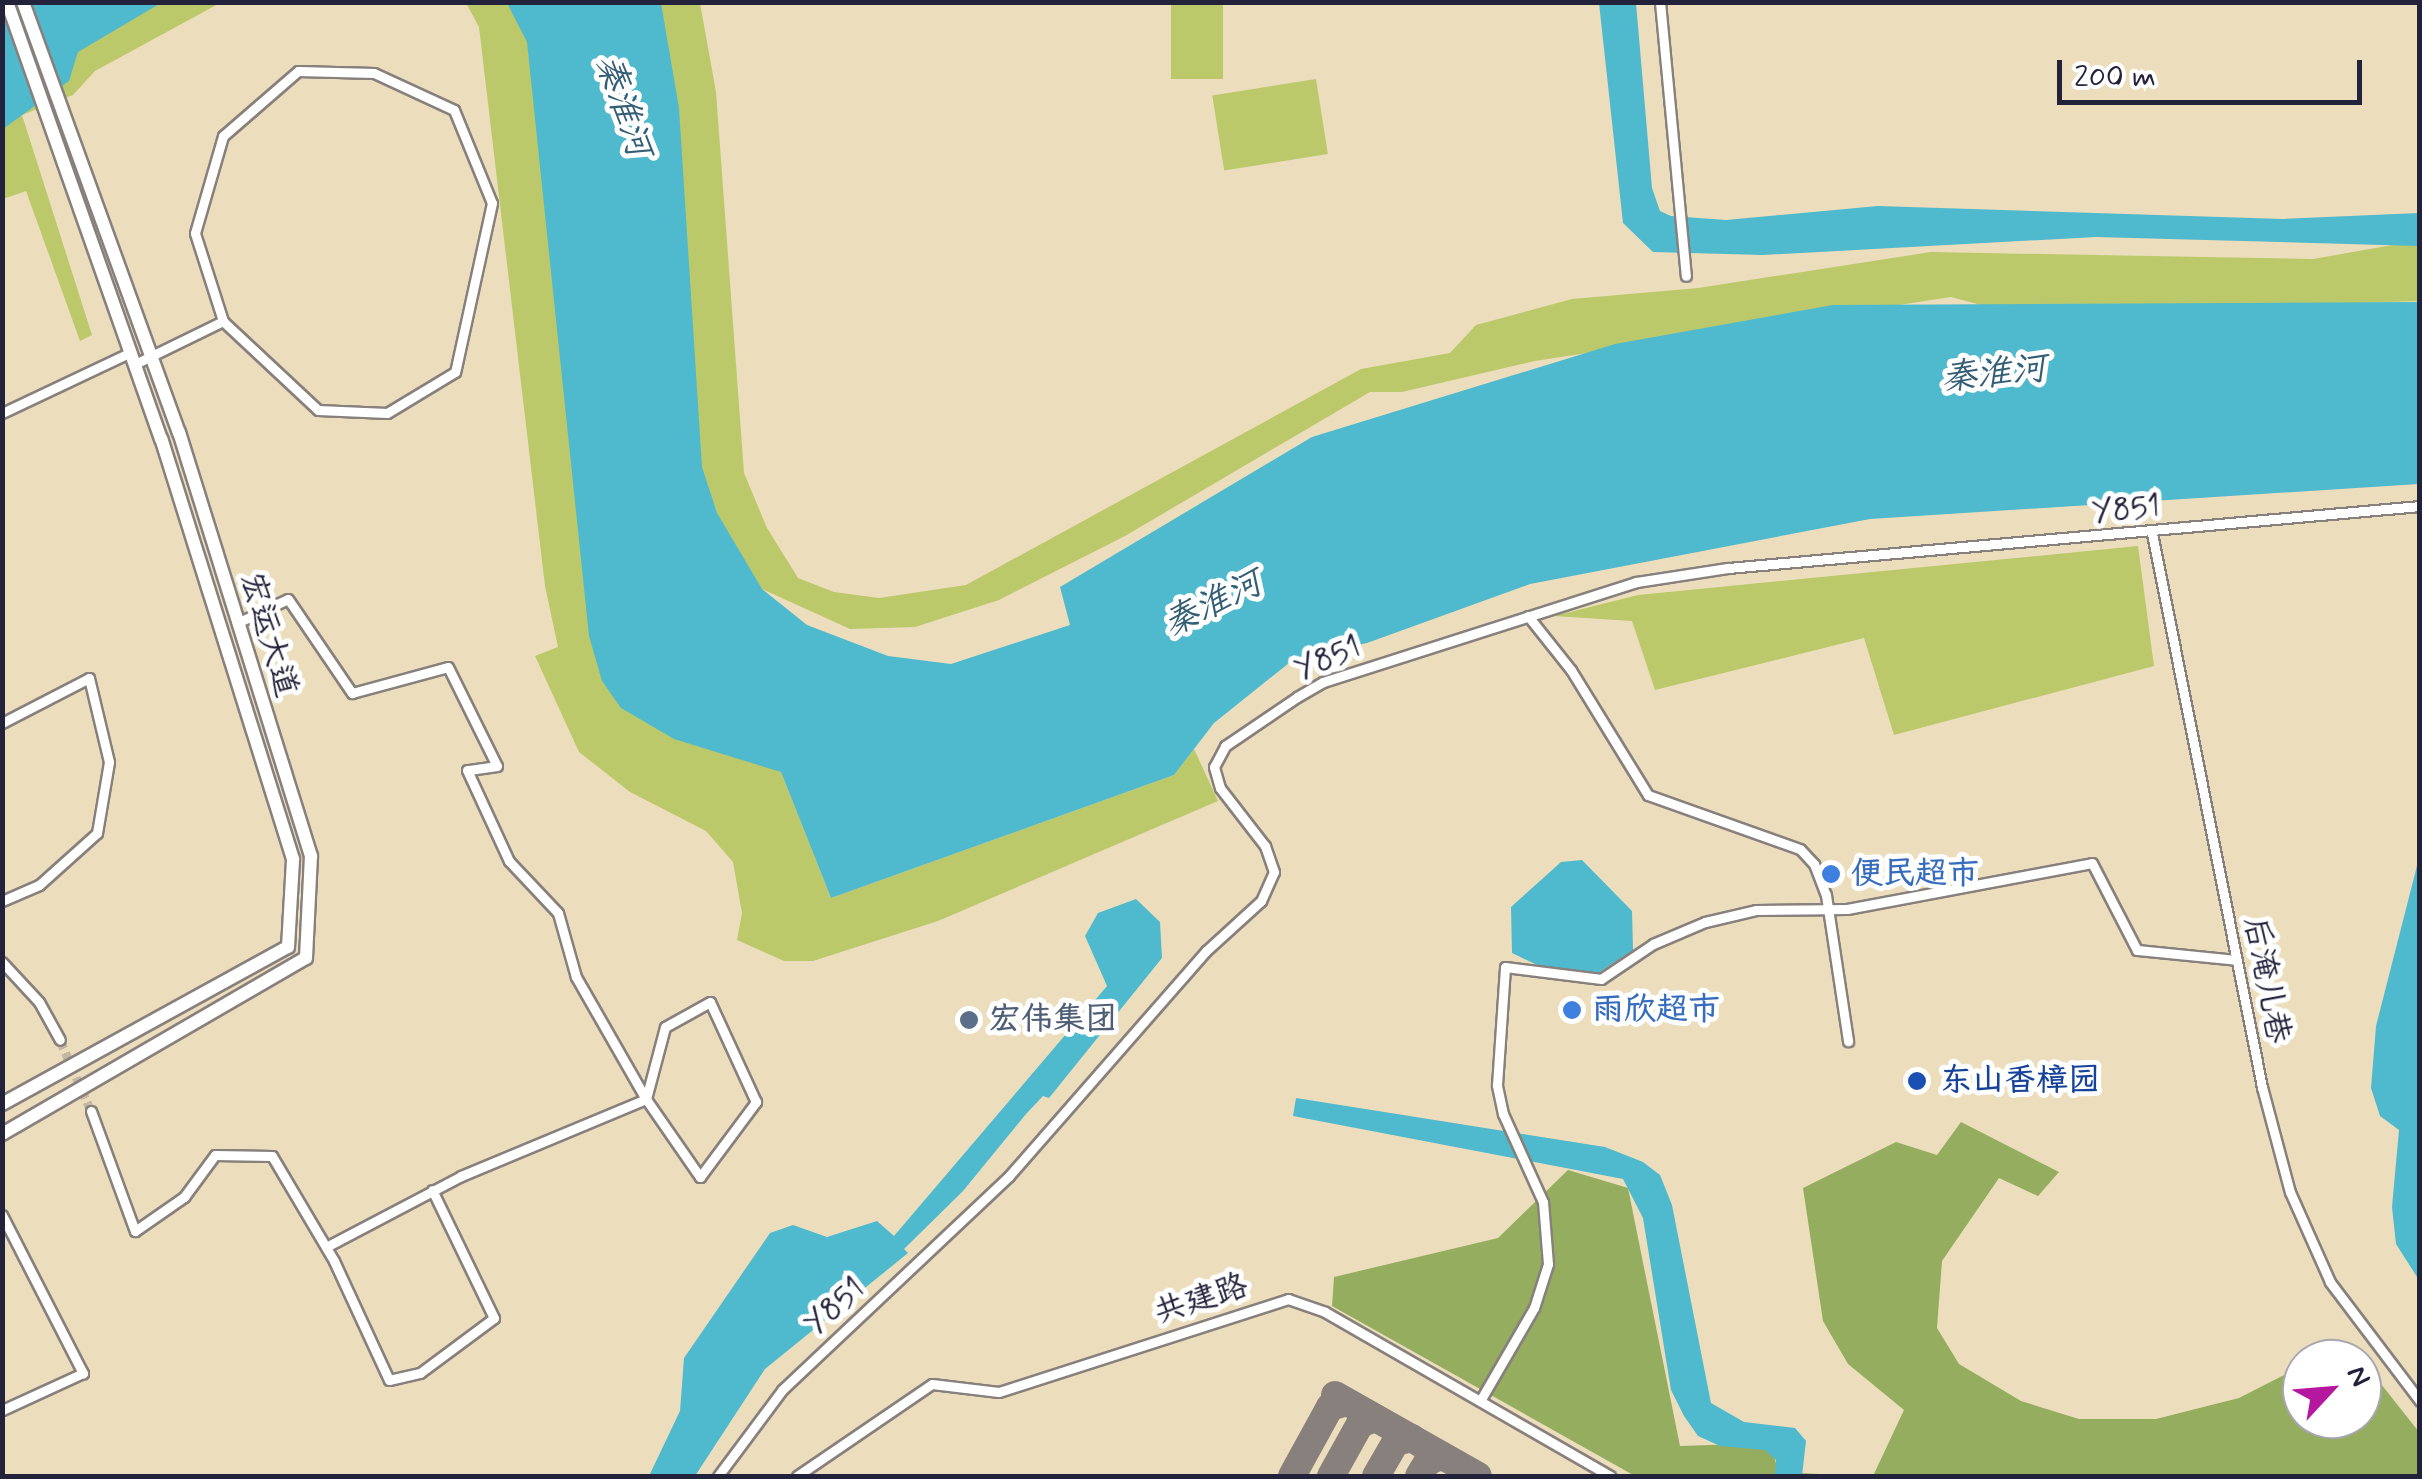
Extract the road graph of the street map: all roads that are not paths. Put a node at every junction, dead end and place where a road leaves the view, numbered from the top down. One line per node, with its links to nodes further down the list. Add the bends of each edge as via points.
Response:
1 (7, 2): 7 (main road, 宏运大道)
2 (24, 2): 6 (main road, 宏运大道)
3 (1660, 2): 4 (street)
4 (1686, 276)
5 (223, 321): 5 (street, via 195,233 223,136 298,72 374,73 454,110 492,203 455,372 387,413 318,410); 6 (street)
6 (149, 357): 7 (street); 12 (main road, 宏运大道)
7 (133, 358): 8 (street); 21 (main road, 宏运大道, via 292,859 288,947)
8 (2, 413)
9 (2420, 506): 10 (street, Y851)
10 (2152, 534): 11 (street, Y851, via 1728,568 1636,582); 16 (street, 后淹儿巷)
11 (1528, 616): 15 (street, via 1571,670 1648,794 1800,849 1814,864); 30 (street, Y851, via 1323,682 1225,746 1214,767 1220,788 1265,846 1274,872 1261,901 1206,951 1009,1176 782,1390)
12 (236, 624): 20 (street, via 288,599 352,693 448,667 496,766 467,770 509,861 558,912 576,976); 23 (main road, 宏运大道, via 312,856 306,958)
13 (2, 723): 14 (street, via 89,678 109,762 97,833 39,884)
14 (2, 902)
15 (1828, 909): 16 (street, via 2092,863 2137,950); 19 (street); 28 (street, via 1756,910 1705,922 1652,944 1601,979 1505,966 1497,1085 1503,1114 1543,1202 1548,1264 1534,1308)
16 (2237, 960): 27 (street, 后淹儿巷, via 2290,1192 2330,1282)
17 (2, 962): 18 (street, via 39,1002)
18 (60, 1040)
19 (1848, 1041)
20 (646, 1099): 20 (street, via 665,1027 710,1002 756,1102 700,1176); 24 (street)
21 (2, 1104)
22 (91, 1111): 26 (street, via 135,1231 184,1197 215,1155 272,1156)
23 (2, 1134)
24 (432, 1190): 26 (street); 26 (street, via 494,1318 420,1373 390,1380)
25 (2, 1214): 29 (street, via 83,1373)
26 (326, 1247)
27 (2420, 1400)
28 (1480, 1402): 31 (street, 共建路, via 1324,1312 1288,1299 999,1392 932,1384); 32 (street, 共建路)
29 (2, 1410)
30 (718, 1476)
31 (797, 1476)
32 (1610, 1476)

